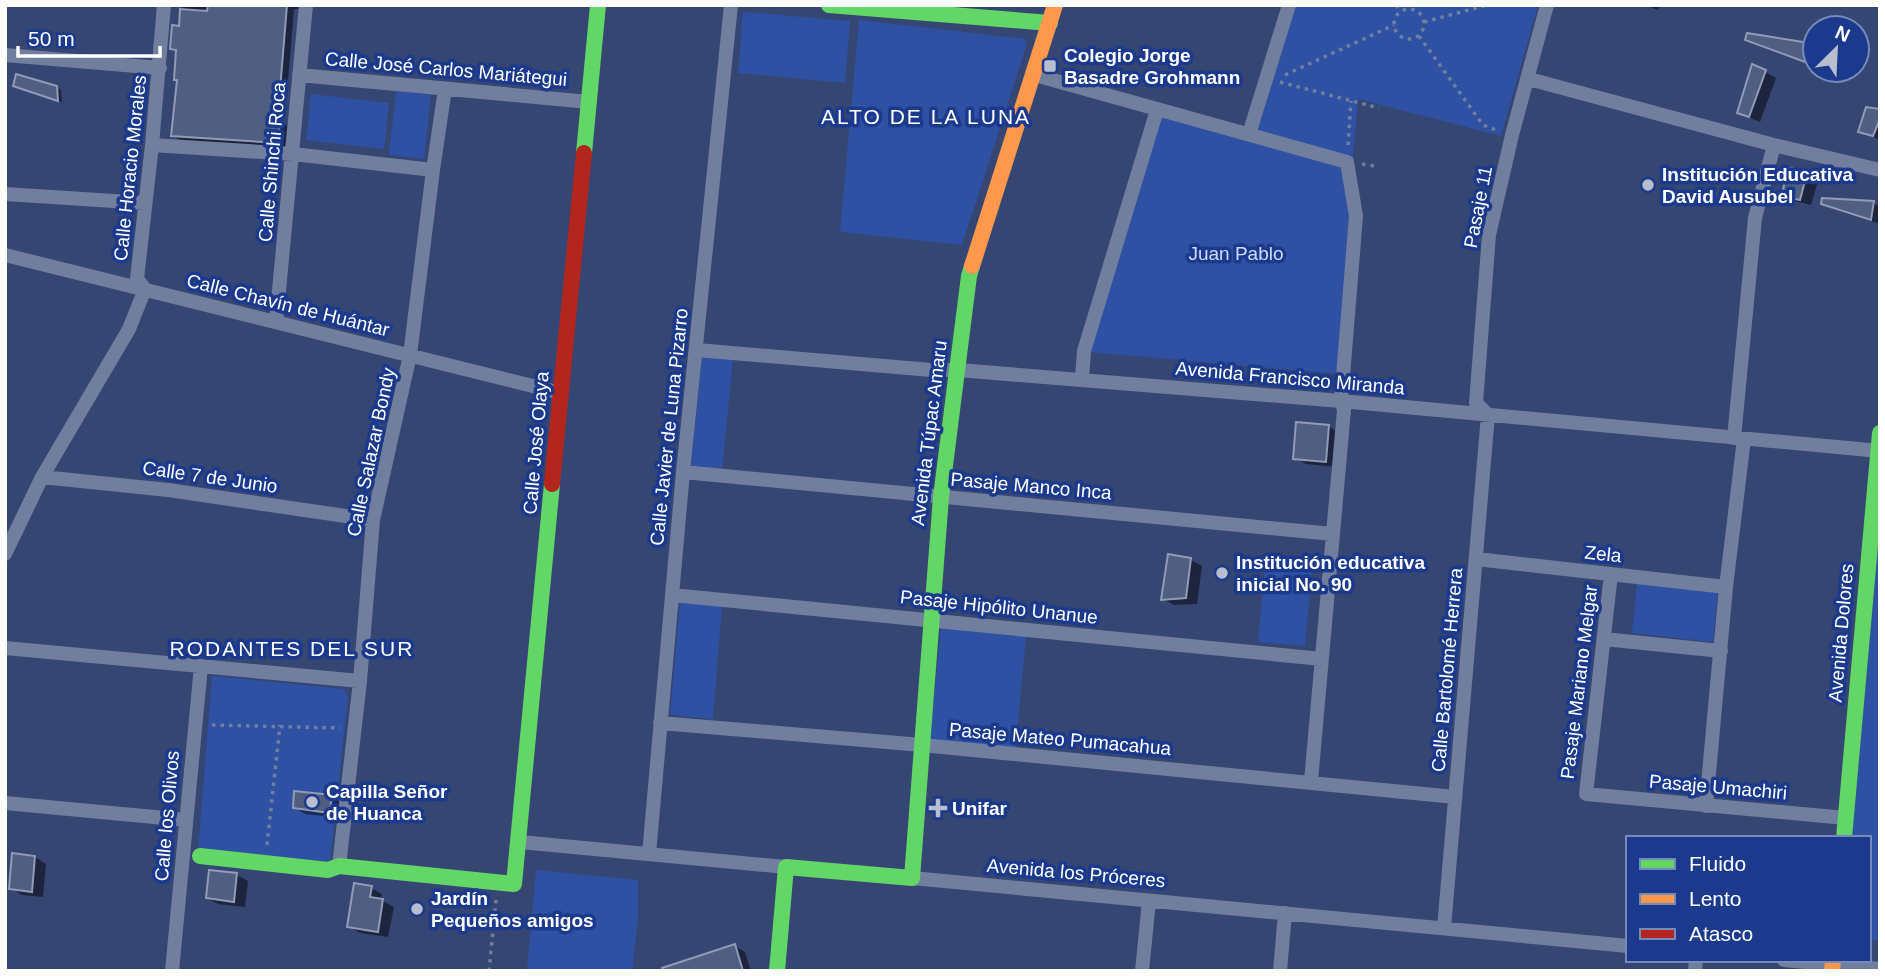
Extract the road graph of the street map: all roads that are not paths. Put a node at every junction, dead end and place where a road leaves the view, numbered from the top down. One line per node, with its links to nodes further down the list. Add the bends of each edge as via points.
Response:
1 (164, 5): 11 (street, Calle Horacio Morales)
2 (306, 5): 12 (street, Calle Shinchi Roca)
3 (598, 5): 16 (street, Calle José Olaya)
4 (731, 5): 29 (street, Calle Javier de Luna Pizarro)
5 (829, 5): 9 (street)
6 (1055, 5): 9 (street, Avenida Túpac Amaru)
7 (1289, 5): 18 (street)
8 (1547, 5): 14 (street, Pasaje 11)
9 (1050, 23): 13 (street, Avenida Túpac Amaru)
10 (5, 55): 11 (street)
11 (160, 68): 19 (street, Calle Horacio Morales)
12 (299, 75): 15 (street, Calle José Carlos Mariátegui); 21 (street, Calle Shinchi Roca)
13 (1035, 75): 17 (street); 31 (street, Avenida Túpac Amaru, via 969,276)
14 (1529, 79): 20 (street); 35 (street, Pasaje 11, via 1511,135 1489,235 1476,403)
15 (445, 89): 16 (street, Calle José Carlos Mariátegui); 22 (street, Calle Salazar Bondy)
16 (589, 102): 33 (street, Calle José Olaya)
17 (1157, 110): 18 (street); 32 (street, via 1084,351)
18 (1250, 134): 34 (street, via 1347,162 1356,216)
19 (152, 145): 21 (street); 25 (street, Calle Horacio Morales)
20 (1774, 145): 23 (street); 37 (street, via 1755,218)
21 (293, 154): 22 (street); 28 (street, Calle Shinchi Roca)
22 (433, 170): 30 (street, Calle Salazar Bondy)
23 (1880, 170)
24 (5, 194): 25 (street)
25 (145, 203): 27 (street, Calle Horacio Morales, via 136,279)
26 (5, 255): 27 (street, Calle Chavín de Huántar)
27 (145, 289): 28 (street, Calle Chavín de Huántar); 40 (street, via 129,329)
28 (276, 322): 30 (street, Calle Chavín de Huántar)
29 (697, 350): 31 (street, Avenida Francisco Miranda); 39 (street, Calle Javier de Luna Pizarro)
30 (410, 355): 33 (street, Calle Chavín de Huántar); 42 (street, Calle Salazar Bondy)
31 (958, 369): 32 (street, Avenida Francisco Miranda); 41 (street, Avenida Túpac Amaru)
32 (1082, 379): 34 (street, Avenida Francisco Miranda)
33 (561, 393): 66 (street, Calle José Olaya)
34 (1341, 401): 35 (street, Avenida Francisco Miranda); 43 (street, via 1344,410)
35 (1488, 415): 37 (street, Avenida Francisco Miranda); 45 (street, Calle Bartolomé Herrera)
36 (1880, 433): 38 (street, Avenida Dolores)
37 (1739, 439): 38 (street, Avenida Francisco Miranda); 47 (street)
38 (1879, 451): 63 (street, Avenida Dolores)
39 (683, 472): 41 (street, Pasaje Manco Inca); 48 (street, Calle Javier de Luna Pizarro)
40 (41, 477): 42 (street, Calle 7 de Junio); 44 (street)
41 (941, 497): 43 (street, Pasaje Manco Inca); 49 (street, Avenida Túpac Amaru)
42 (373, 520): 55 (street, Calle Salazar Bondy)
43 (1333, 534): 53 (street)
44 (5, 554)
45 (1476, 559): 46 (street, Zela); 60 (street, Calle Bartolomé Herrera)
46 (1611, 574): 47 (street, Zela); 50 (street, Pasaje Mariano Melgar)
47 (1726, 587): 52 (street)
48 (672, 595): 49 (street, Pasaje Hipólito Unanue); 56 (street, Calle Javier de Luna Pizarro)
49 (933, 620): 53 (street, Pasaje Hipólito Unanue); 57 (street, Avenida Túpac Amaru)
50 (1604, 639): 52 (street); 59 (street, Pasaje Mariano Melgar)
51 (5, 648): 54 (street)
52 (1721, 651): 62 (street)
53 (1322, 659): 58 (street)
54 (201, 666): 55 (street); 64 (street, Calle los Olivos)
55 (360, 681): 69 (street, Calle Salazar Bondy)
56 (660, 723): 57 (street, Pasaje Mateo Pumacahua); 67 (street, Calle Javier de Luna Pizarro)
57 (922, 745): 58 (street, Pasaje Mateo Pumacahua); 71 (street, Avenida Túpac Amaru)
58 (1311, 781): 60 (street, Pasaje Mateo Pumacahua)
59 (1586, 794): 62 (street, Pasaje Umachiri)
60 (1455, 797): 74 (street, Calle Bartolomé Herrera)
61 (5, 803): 64 (street)
62 (1706, 806): 63 (street, Pasaje Umachiri)
63 (1846, 818): 65 (street, Avenida Dolores)
64 (186, 820): 79 (street, Calle los Olivos)
65 (1844, 836)
66 (520, 842): 67 (street, Avenida los Próceres); 69 (street, Calle José Olaya, via 506,883)
67 (649, 854): 70 (street, Avenida los Próceres)
68 (200, 856): 69 (street, via 328,870)
69 (339, 866)
70 (786, 867): 71 (street, Avenida los Próceres); 80 (street)
71 (912, 878): 72 (street, Avenida los Próceres)
72 (1149, 901): 73 (street, Avenida los Próceres); 81 (street)
73 (1285, 913): 74 (street, Avenida los Próceres); 82 (street)
74 (1444, 928): 75 (street, Avenida los Próceres)
75 (1626, 946)
76 (1804, 962): 77 (street)
77 (1833, 965): 78 (street)
78 (1880, 969)
79 (172, 971)
80 (777, 971)
81 (1142, 971)
82 (1280, 971)

